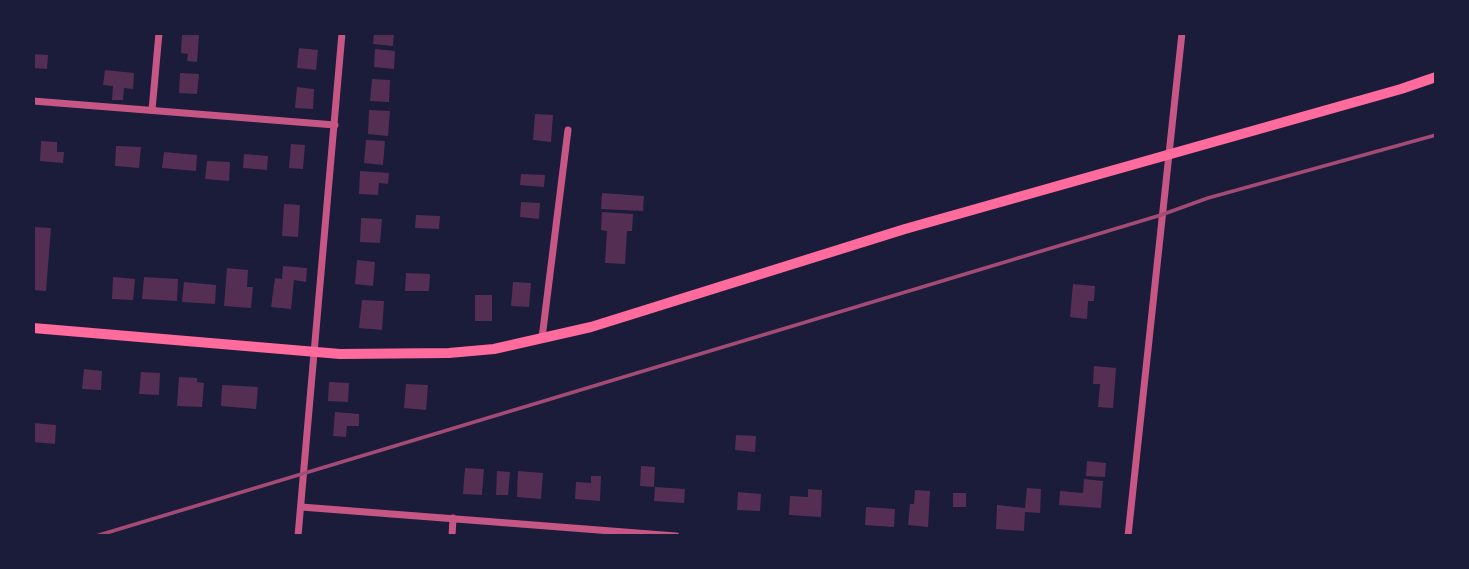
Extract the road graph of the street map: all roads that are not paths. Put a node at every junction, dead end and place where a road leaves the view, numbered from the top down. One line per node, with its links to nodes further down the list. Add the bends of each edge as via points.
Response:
1 (159, 33): 6 (street)
2 (342, 33): 7 (street)
3 (1182, 33): 9 (street)
4 (1436, 77): 9 (main road)
5 (33, 102): 6 (street)
6 (152, 110): 7 (street)
7 (335, 125): 12 (street)
8 (568, 130): 11 (street)
9 (1169, 155): 11 (main road); 19 (street)
10 (33, 328): 12 (main road)
11 (542, 338): 12 (main road, via 449,353)
12 (315, 353): 13 (street)
13 (301, 506): 14 (street); 16 (street)
14 (453, 518): 15 (street); 17 (street)
15 (620, 533): 18 (street)
16 (298, 536)
17 (452, 536)
18 (676, 536)
19 (1128, 536)

